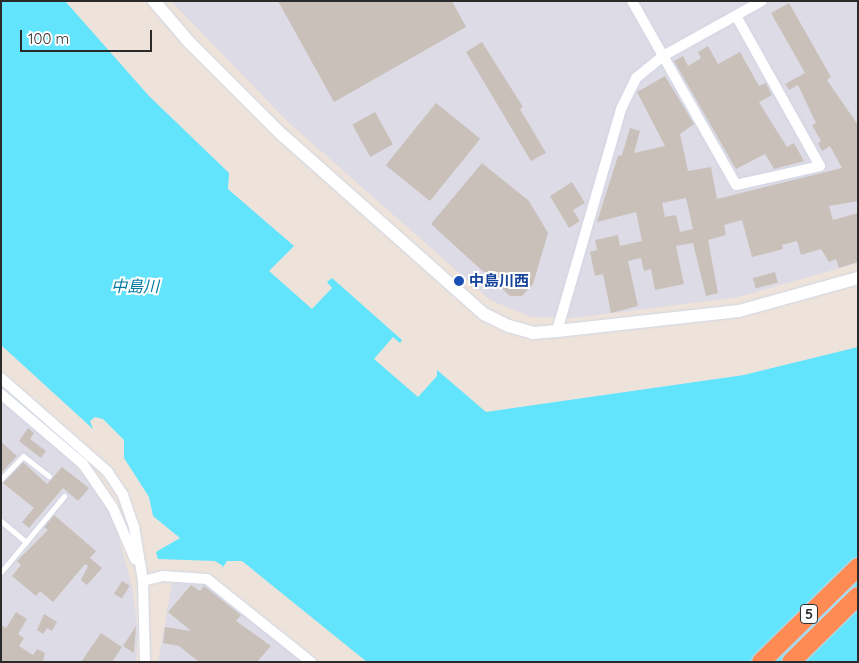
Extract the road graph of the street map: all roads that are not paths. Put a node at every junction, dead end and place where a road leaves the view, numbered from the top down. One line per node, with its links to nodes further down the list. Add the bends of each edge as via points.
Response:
1 (154, 1): 7 (street, via 189,42 279,132 484,314 523,331)
2 (632, 1): 5 (street)
3 (762, 1): 4 (street)
4 (736, 16): 5 (street); 5 (street, via 820,166 736,185)
5 (662, 56): 7 (street, via 642,72 627,92)
6 (858, 278): 7 (street, via 739,311)
7 (557, 331)
8 (1, 378): 17 (street, via 107,471 123,496 134,527)
9 (1, 394): 17 (street, via 83,464 113,508)
10 (49, 476): 11 (lane, via 23,456)
11 (1, 479)
12 (64, 496): 14 (lane)
13 (1, 522): 14 (lane)
14 (26, 542): 16 (lane)
15 (858, 568): 21 (highway, 5)
16 (1, 572)
17 (143, 581): 19 (street); 20 (street, via 163,576 206,579)
18 (858, 596): 22 (highway, 5)
19 (145, 662)
20 (311, 662)
21 (761, 662)
22 (791, 662)

